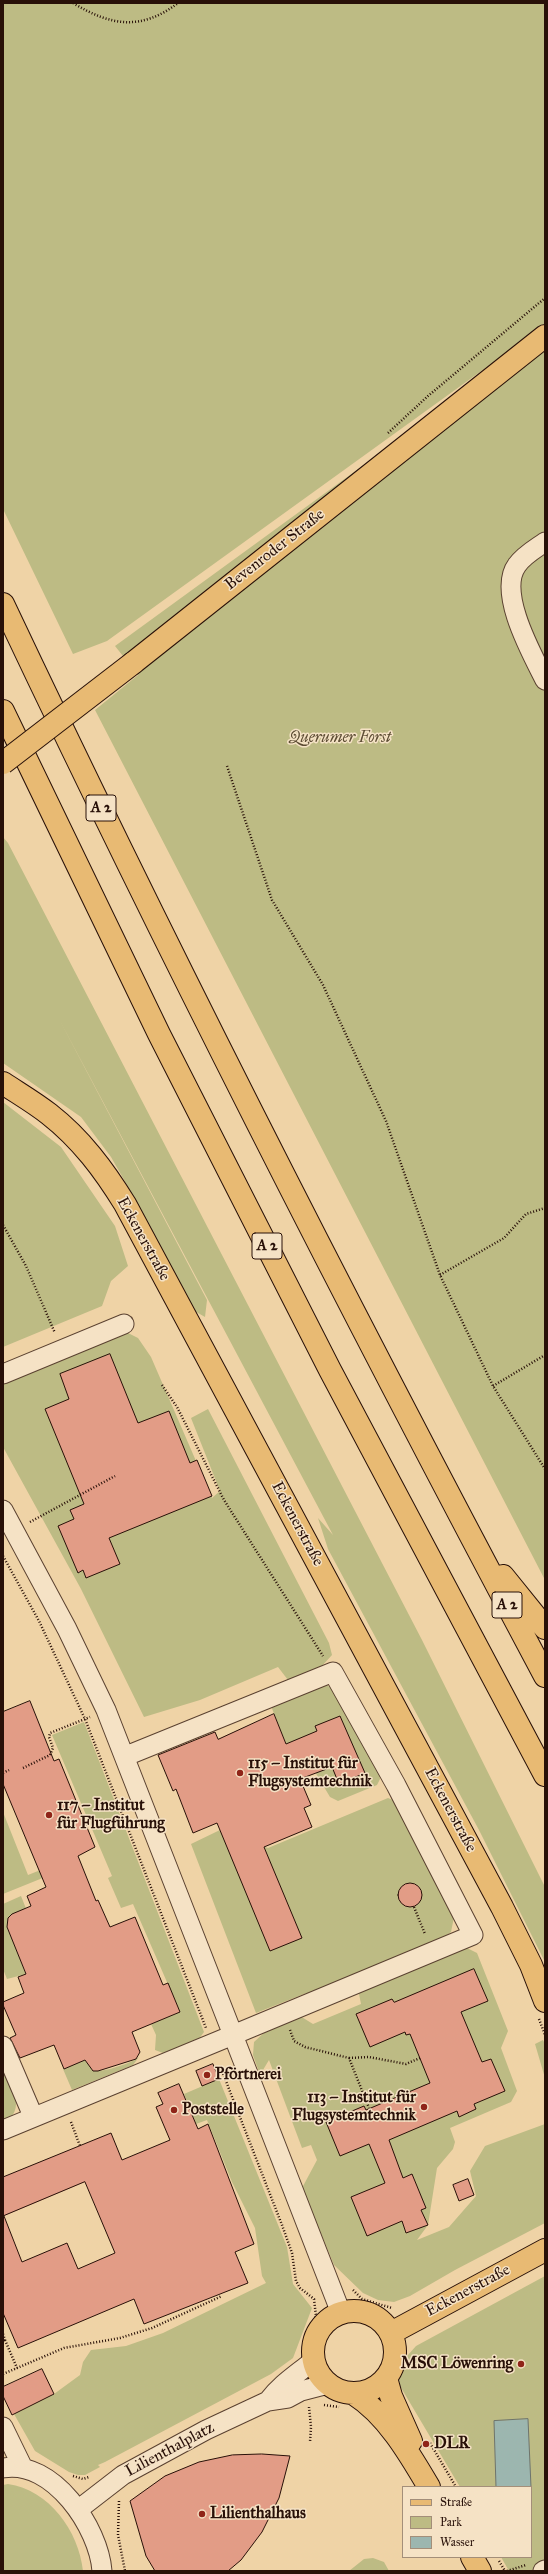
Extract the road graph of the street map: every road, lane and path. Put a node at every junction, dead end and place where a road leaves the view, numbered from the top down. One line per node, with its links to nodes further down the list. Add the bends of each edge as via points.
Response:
1 (73, 3): 2 (path, via 90,14 118,22 142,22 163,14)
2 (178, 3)
3 (545, 336): 8 (main road, Bevenroder Straße, bridge)
4 (545, 542): 6 (street, via 528,553 516,566 511,578 510,591 516,615)
5 (3, 604): 24 (main road, A 2, via 201,1011)
6 (545, 680)
7 (3, 711): 35 (main road, A 2, via 159,1034 316,1342)
8 (3, 764)
9 (227, 766): 13 (path, via 272,900 324,986 386,1121)
10 (3, 1083): 38 (main road, Eckenerstraße, via 50,1114 80,1143 104,1171 125,1204 502,1907)
11 (545, 1208): 13 (path, via 526,1214 504,1238)
12 (3, 1225): 15 (path, via 26,1266)
13 (440, 1276): 19 (path)
14 (124, 1324): 15 (street)
15 (62, 1350): 17 (street)
16 (545, 1355): 19 (path)
17 (3, 1374)
18 (162, 1385): 27 (path, via 177,1407 224,1500)
19 (493, 1386): 20 (path)
20 (545, 1469)
21 (115, 1476): 23 (path)
22 (3, 1510): 23 (street)
23 (14, 1529): 29 (street)
24 (470, 1535): 26 (main road); 28 (main road, A 2)
25 (3, 1556): 30 (path, via 39,1621)
26 (545, 1628)
27 (333, 1672): 31 (street); 37 (street, via 396,1785 473,1935)
28 (545, 1676)
29 (106, 1710): 30 (path); 31 (street)
30 (85, 1719): 32 (path, via 50,1733 53,1748 50,1755); 41 (path)
31 (126, 1756): 40 (street)
32 (23, 1768)
33 (9, 1770): 34 (path)
34 (3, 1773)
35 (545, 1775)
36 (414, 1907): 37 (path)
37 (433, 1952): 39 (street)
38 (545, 2001)
39 (283, 2014): 40 (street); 43 (path, via 294,2041 305,2047)
40 (232, 2034): 41 (street); 52 (street)
41 (211, 2043): 47 (street)
42 (3, 2046): 47 (street)
43 (349, 2058): 44 (path, via 369,2058 406,2064); 46 (path)
44 (420, 2058)
45 (222, 2071): 54 (path, via 292,2253 296,2281 300,2288)
46 (369, 2108)
47 (33, 2116): 49 (street)
48 (70, 2119): 50 (path)
49 (3, 2130)
50 (80, 2146)
51 (545, 2250): 56 (main road, Eckenerstraße)
52 (332, 2292): 54 (path); 55 (street); 56 (path, via 350,2286 362,2299 373,2304 390,2309 403,2306)
53 (222, 2296): 61 (path, via 152,2328 120,2338 64,2348)
54 (314, 2299): 60 (path, via 316,2316)
55 (340, 2313): 57 (main road, via 357,2311 373,2315); 60 (main road, via 332,2317 318,2332)
56 (410, 2322): 57 (main road, Eckenerstraße)
57 (391, 2332): 63 (main road, via 396,2356)
58 (3, 2334): 59 (path)
59 (4, 2340): 61 (path)
60 (309, 2353): 64 (main road); 66 (street, Lilienthalplatz, via 293,2378 280,2384)
61 (17, 2368): 62 (path)
62 (3, 2374)
63 (386, 2378): 65 (main road, via 375,2388); 71 (main road, via 410,2441)
64 (328, 2384): 65 (main road, via 340,2391); 66 (street, Lilienthalplatz, via 301,2391 288,2398)
65 (347, 2400): 67 (path); 71 (main road, via 369,2404 381,2416)
66 (268, 2401): 78 (street, Lilienthalplatz, via 206,2430 123,2475)
67 (316, 2404)
68 (302, 2406): 70 (path, via 309,2403)
69 (3, 2427): 73 (street)
70 (310, 2442)
71 (414, 2462): 76 (main road)
72 (3, 2468): 73 (street)
73 (23, 2468): 78 (street, via 49,2482 65,2494)
74 (94, 2474): 75 (path, via 83,2479)
75 (70, 2475)
76 (443, 2483)
77 (119, 2498): 82 (path, via 118,2535)
78 (78, 2509): 81 (street, via 96,2543)
79 (473, 2558): 83 (main road)
80 (498, 2558): 84 (path)
81 (102, 2571)
82 (125, 2571)
83 (480, 2571)
84 (505, 2571)

